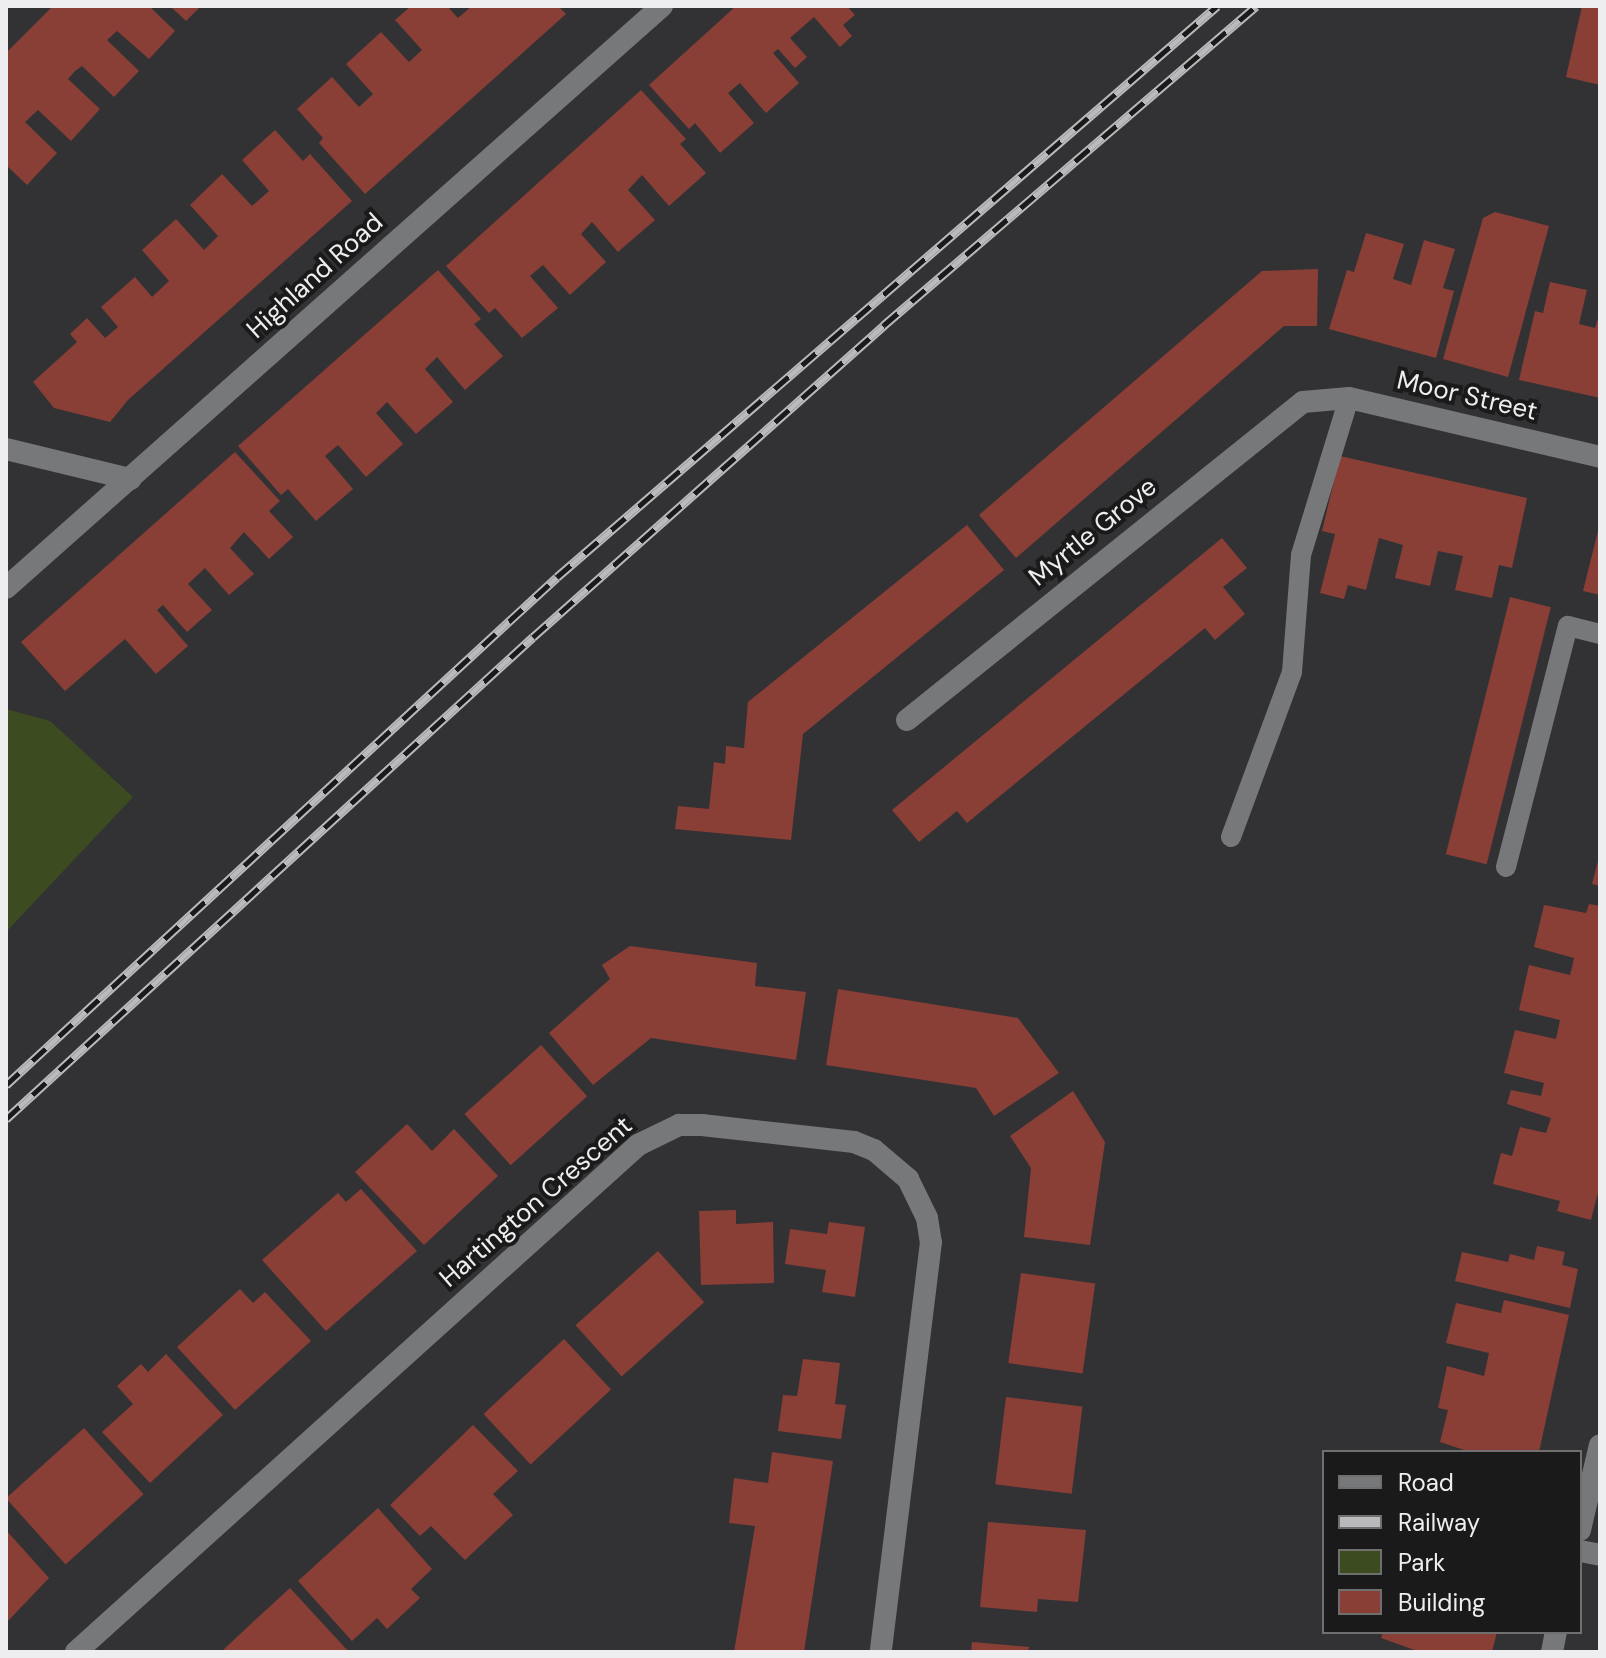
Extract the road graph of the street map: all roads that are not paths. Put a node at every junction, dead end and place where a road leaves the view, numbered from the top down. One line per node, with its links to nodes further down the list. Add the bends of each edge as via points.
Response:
1 (662, 6): 6 (street, Highland Road)
2 (1349, 398): 3 (street, Moor Street); 5 (street, Moor Street); 10 (lane, via 1301,555 1292,672)
3 (1320, 399): 9 (street, Myrtle Grove, via 1287,410)
4 (6, 449): 6 (street)
5 (1600, 457)
6 (130, 479): 7 (street, Highland Road)
7 (6, 588)
8 (1600, 634): 11 (lane, via 1568,626)
9 (907, 720)
10 (1231, 837)
11 (1506, 867)
12 (1600, 1445): 13 (street)
13 (1582, 1522)
14 (76, 1652): 15 (street, Hartington Crescent, via 638,1145 679,1125 702,1125 854,1142 874,1150 908,1179 927,1218 931,1242)
15 (881, 1652)

